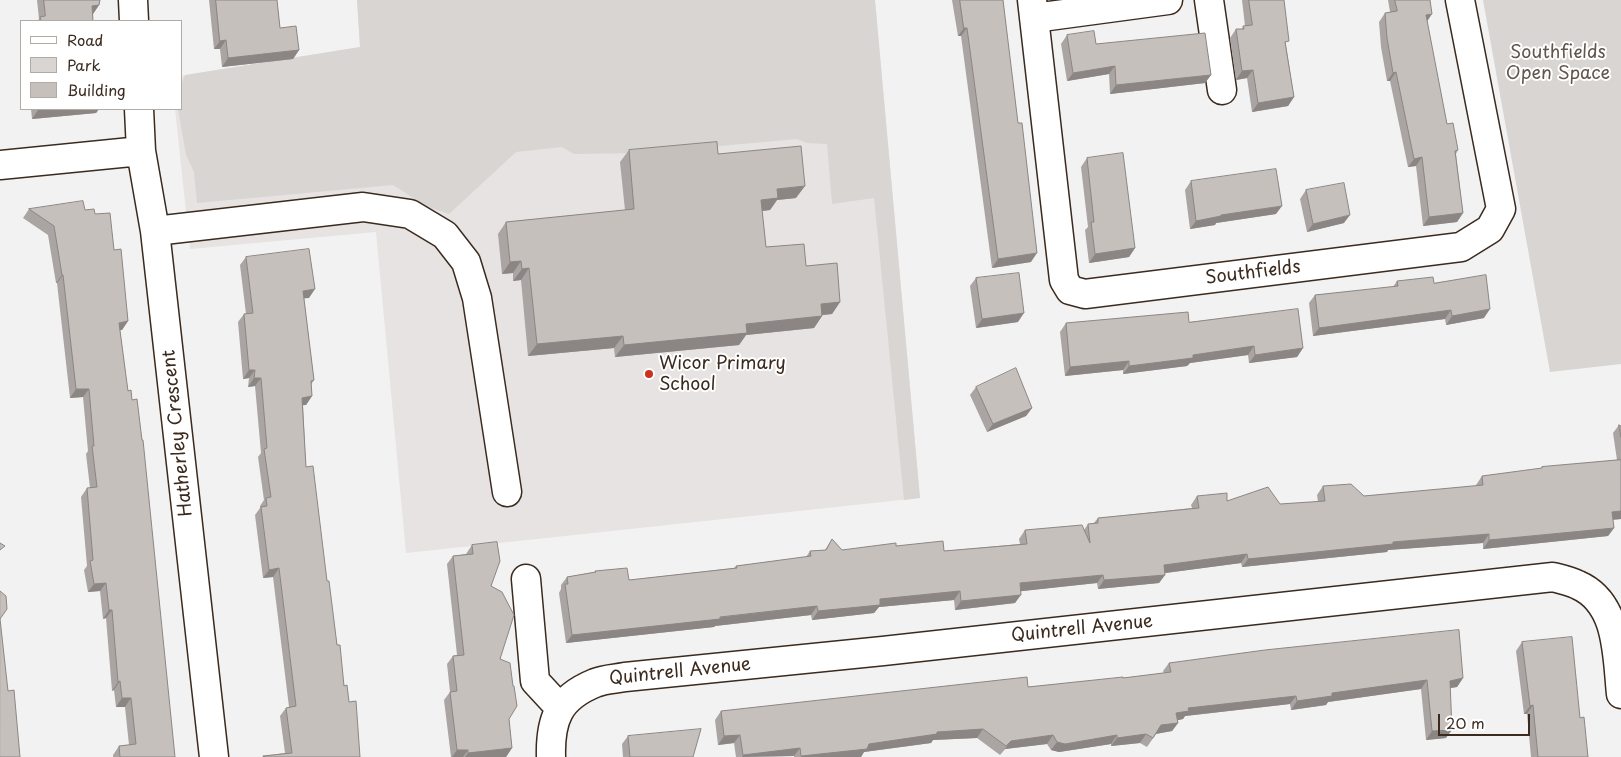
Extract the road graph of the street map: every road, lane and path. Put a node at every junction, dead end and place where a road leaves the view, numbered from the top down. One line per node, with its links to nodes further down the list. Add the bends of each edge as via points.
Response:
1 (133, 0): 6 (street)
2 (1168, 0): 5 (street)
3 (1209, 0): 7 (street)
4 (1460, 0): 5 (street, Southfields, via 1500,209 1490,229 1460,247 1085,294 1070,290 1064,280)
5 (1033, 9)
6 (134, 20)
7 (1222, 90)
8 (139, 110): 9 (street, Hatherley Crescent)
9 (141, 151): 10 (street); 11 (street, Hatherley Crescent)
10 (0, 164)
11 (155, 231): 12 (street, via 363,207 410,214 445,234 466,262 477,298); 17 (street, Hatherley Crescent)
12 (507, 492)
13 (526, 579): 16 (street, via 535,681)
14 (1612, 599): 15 (street, Quintrell Avenue, via 1611,622); 16 (street, Quintrell Avenue, via 1553,576 625,677 596,682 574,694)
15 (1621, 694)
16 (560, 708): 18 (street, Quintrell Avenue, via 552,724)
17 (214, 757)
18 (551, 757)

